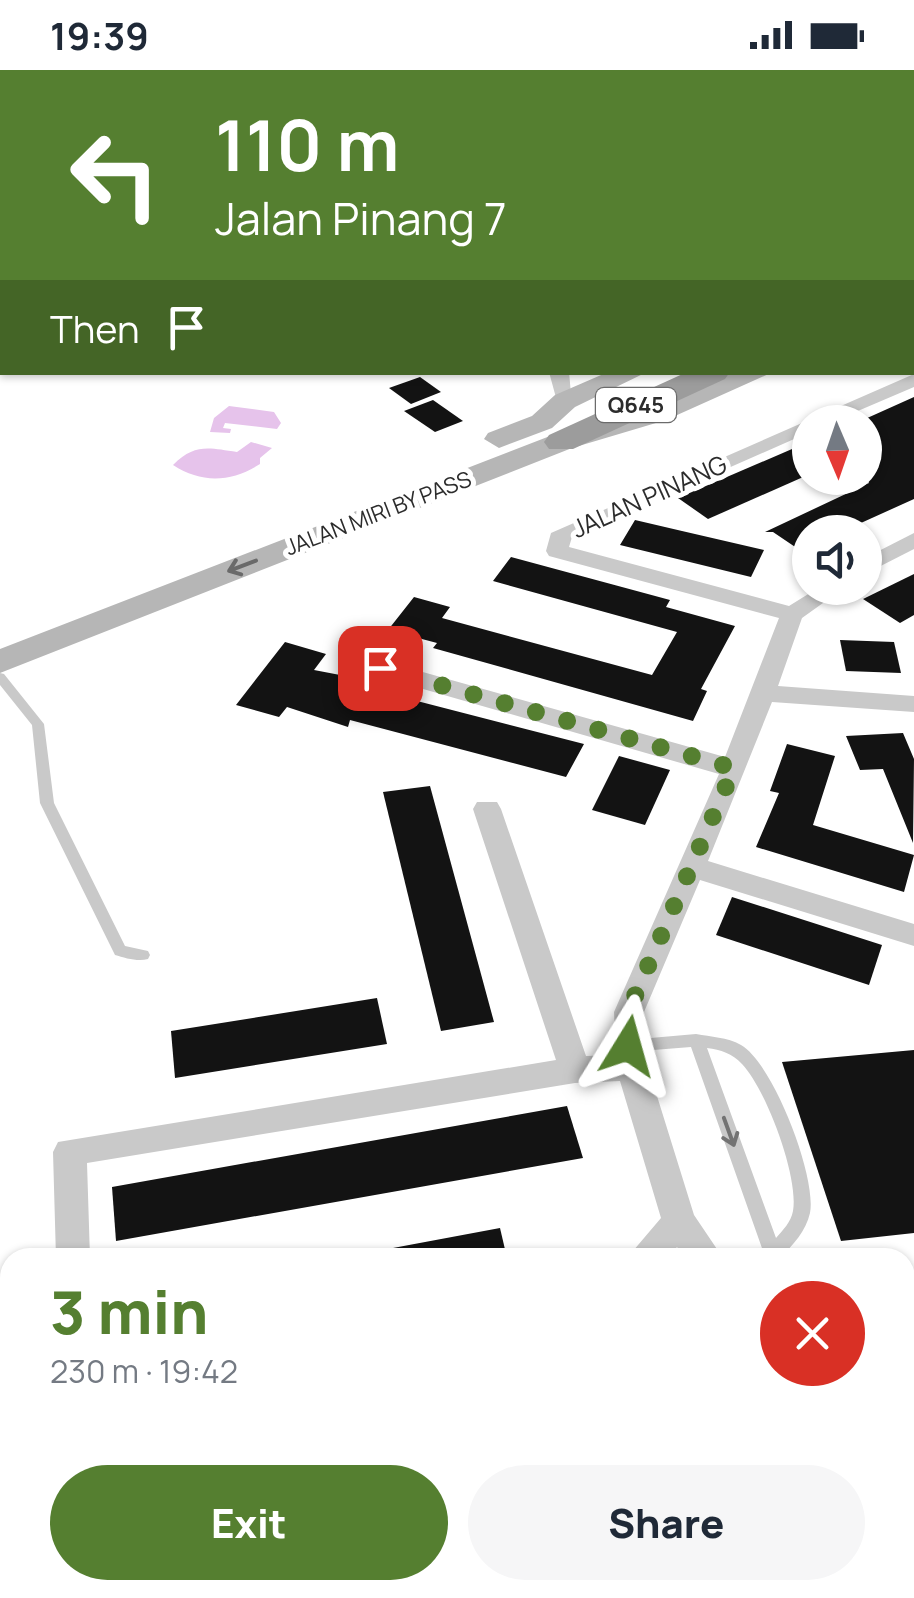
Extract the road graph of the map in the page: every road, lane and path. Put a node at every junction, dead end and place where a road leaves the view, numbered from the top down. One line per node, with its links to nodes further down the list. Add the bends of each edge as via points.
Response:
1 (627, 375): 7 (main road, JALAN MIRI BY PASS / Q645)
2 (666, 375): 7 (highway, Q645)
3 (701, 375): 7 (highway, Q645)
4 (753, 375): 7 (main road, JALAN MIRI BY PASS / Q645, via 656,414)
5 (914, 380): 6 (street, JALAN PINANG)
6 (857, 405)
7 (557, 409): 13 (main road, JALAN MIRI BY PASS / Q645); 14 (main road, JALAN MIRI BY PASS / Q645, one-way to 14)
8 (792, 433): 12 (street, JALAN PINANG, via 562,533 556,543 557,551)
9 (914, 540): 10 (street)
10 (882, 558)
11 (806, 605): 12 (street)
12 (792, 614): 17 (street)
13 (0, 632)
14 (0, 662)
15 (380, 668): 19 (street)
16 (0, 677): 23 (lane, via 38,724 46,803 60,836 120,951)
17 (762, 693): 18 (street); 19 (street)
18 (914, 704)
19 (734, 768): 21 (street)
20 (487, 808): 26 (street)
21 (690, 866): 22 (street); 25 (street, via 628,1012)
22 (914, 935)
23 (143, 955)
24 (696, 1040): 25 (lane); 31 (lane, one-way to 31); 32 (lane, via 736,1049 764,1078 803,1191 797,1226)
25 (630, 1056): 26 (street); 27 (street)
26 (574, 1070): 28 (street, via 76,1150 67,1157)
27 (679, 1222): 29 (street); 30 (street)
28 (72, 1248)
29 (654, 1248)
30 (698, 1248)
31 (768, 1248)
32 (777, 1248)

